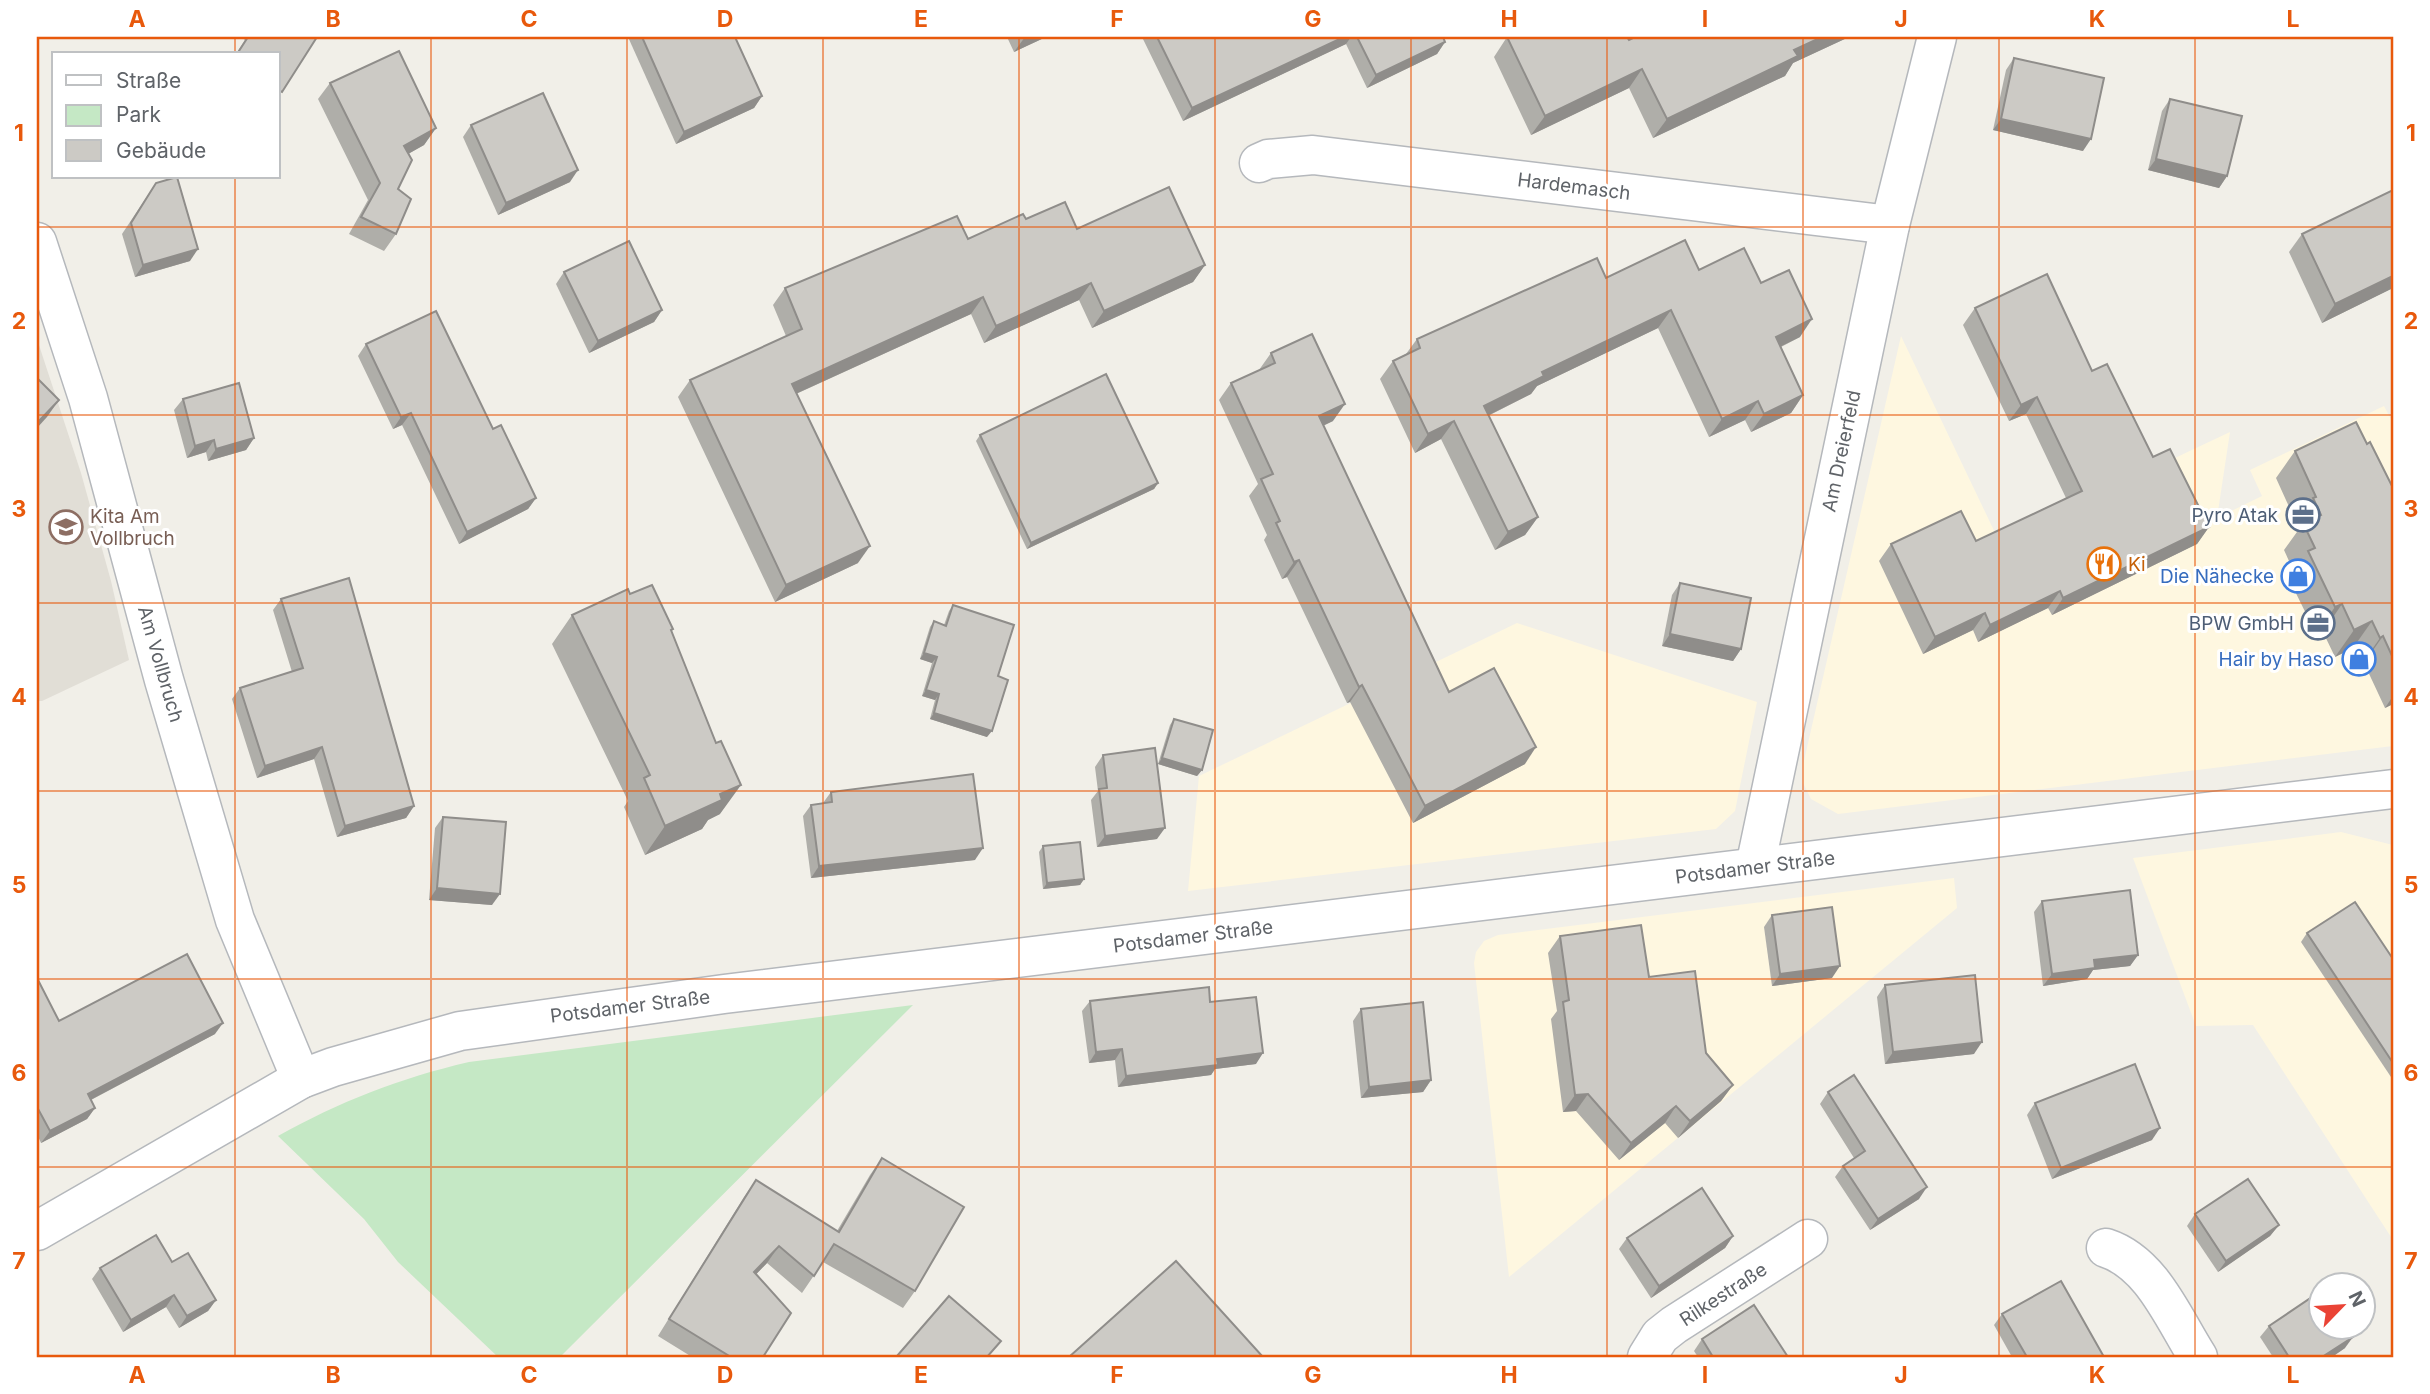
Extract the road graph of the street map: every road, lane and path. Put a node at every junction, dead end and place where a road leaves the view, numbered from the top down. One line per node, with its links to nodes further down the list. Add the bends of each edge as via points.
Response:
1 (1937, 37): 3 (street, Am Dreierfeld)
2 (1259, 163): 3 (street, Hardemasch, via 1313,155)
3 (1890, 225): 6 (street, Am Dreierfeld)
4 (37, 242): 7 (street, Am Vollbruch, via 88,398 235,920)
5 (2393, 789): 6 (street, Potsdamer Straße)
6 (1755, 867): 7 (street, Potsdamer Straße, via 535,1018 387,1049)
7 (302, 1079): 8 (street, Potsdamer Straße)
8 (37, 1231)
9 (1808, 1239): 11 (street, Rilkestraße, via 1674,1325 1660,1336)
10 (2106, 1248): 12 (street, via 2125,1255 2142,1269)
11 (1647, 1357)
12 (2198, 1357)

